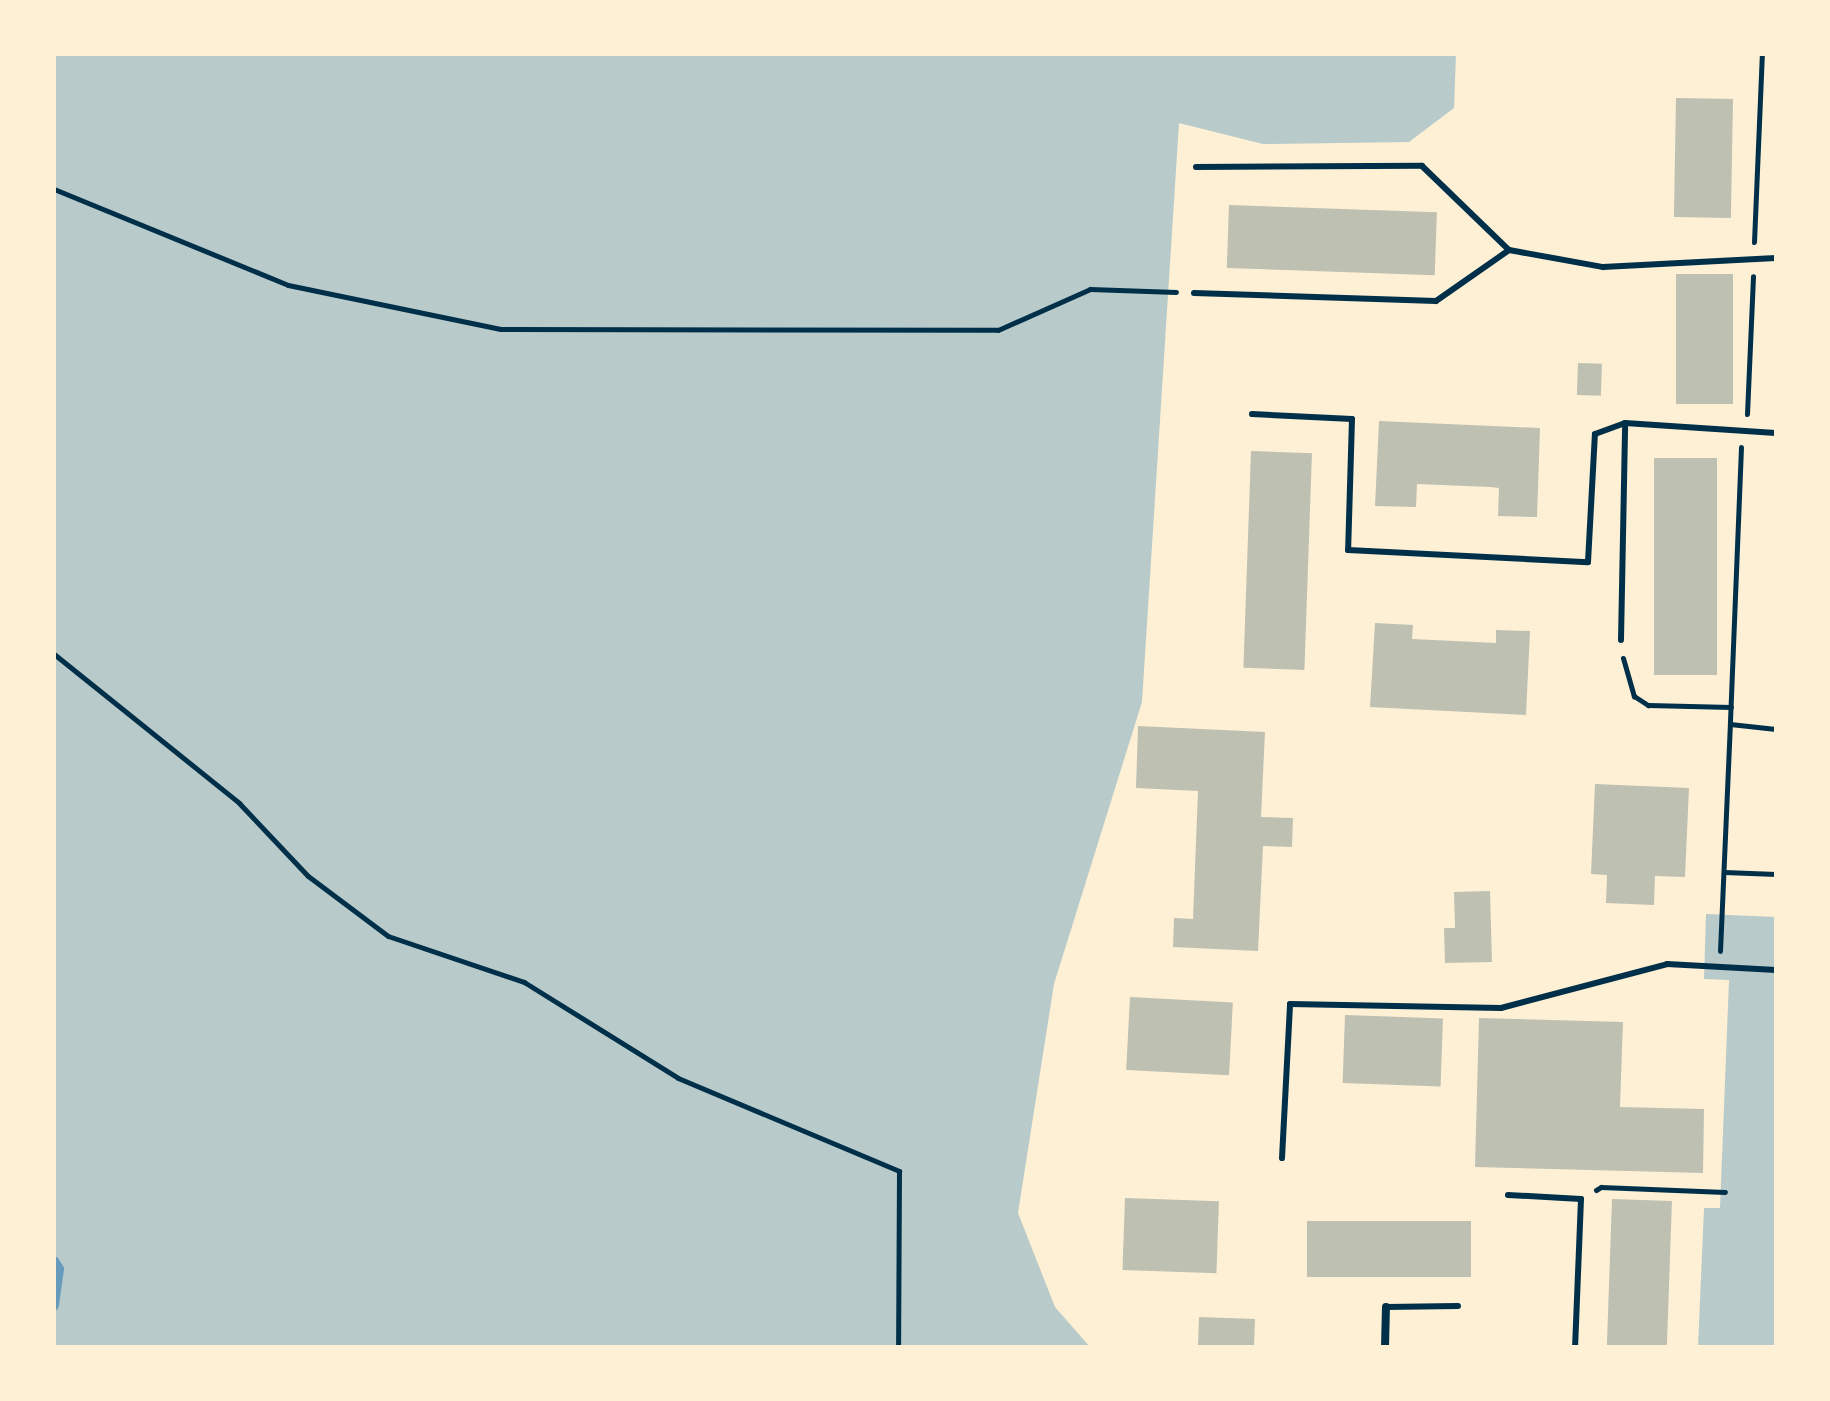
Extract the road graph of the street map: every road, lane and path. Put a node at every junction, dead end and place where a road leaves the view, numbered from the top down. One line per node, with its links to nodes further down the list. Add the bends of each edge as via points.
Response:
1 (1196, 167): 3 (lane, via 1422,166)
2 (54, 189): 5 (path, via 288,285 500,329 998,330 1090,289)
3 (1509, 250): 4 (lane, via 1603,267); 5 (lane, via 1436,301)
4 (1776, 258)
5 (1194, 293)
6 (1252, 414): 7 (lane, via 1352,419 1348,550 1588,562 1595,434)
7 (1625, 423): 8 (lane); 9 (lane)
8 (1776, 433)
9 (1621, 640): 11 (path, via 1634,696 1648,705)
10 (54, 654): 23 (path, via 239,803 308,876 388,936 524,982 678,1078 899,1171)
11 (1731, 707)
12 (1730, 724): 13 (path)
13 (1724, 872): 14 (path); 15 (path)
14 (1776, 874)
15 (1719, 967): 16 (lane); 17 (lane, via 1667,964 1501,1008 1290,1004)
16 (1776, 970)
17 (1282, 1158)
18 (1725, 1192): 20 (path, via 1601,1187)
19 (1508, 1195): 20 (lane)
20 (1581, 1199): 25 (lane)
21 (1458, 1306): 22 (lane)
22 (1386, 1307): 24 (street)
23 (898, 1347)
24 (1385, 1347)
25 (1575, 1347)

